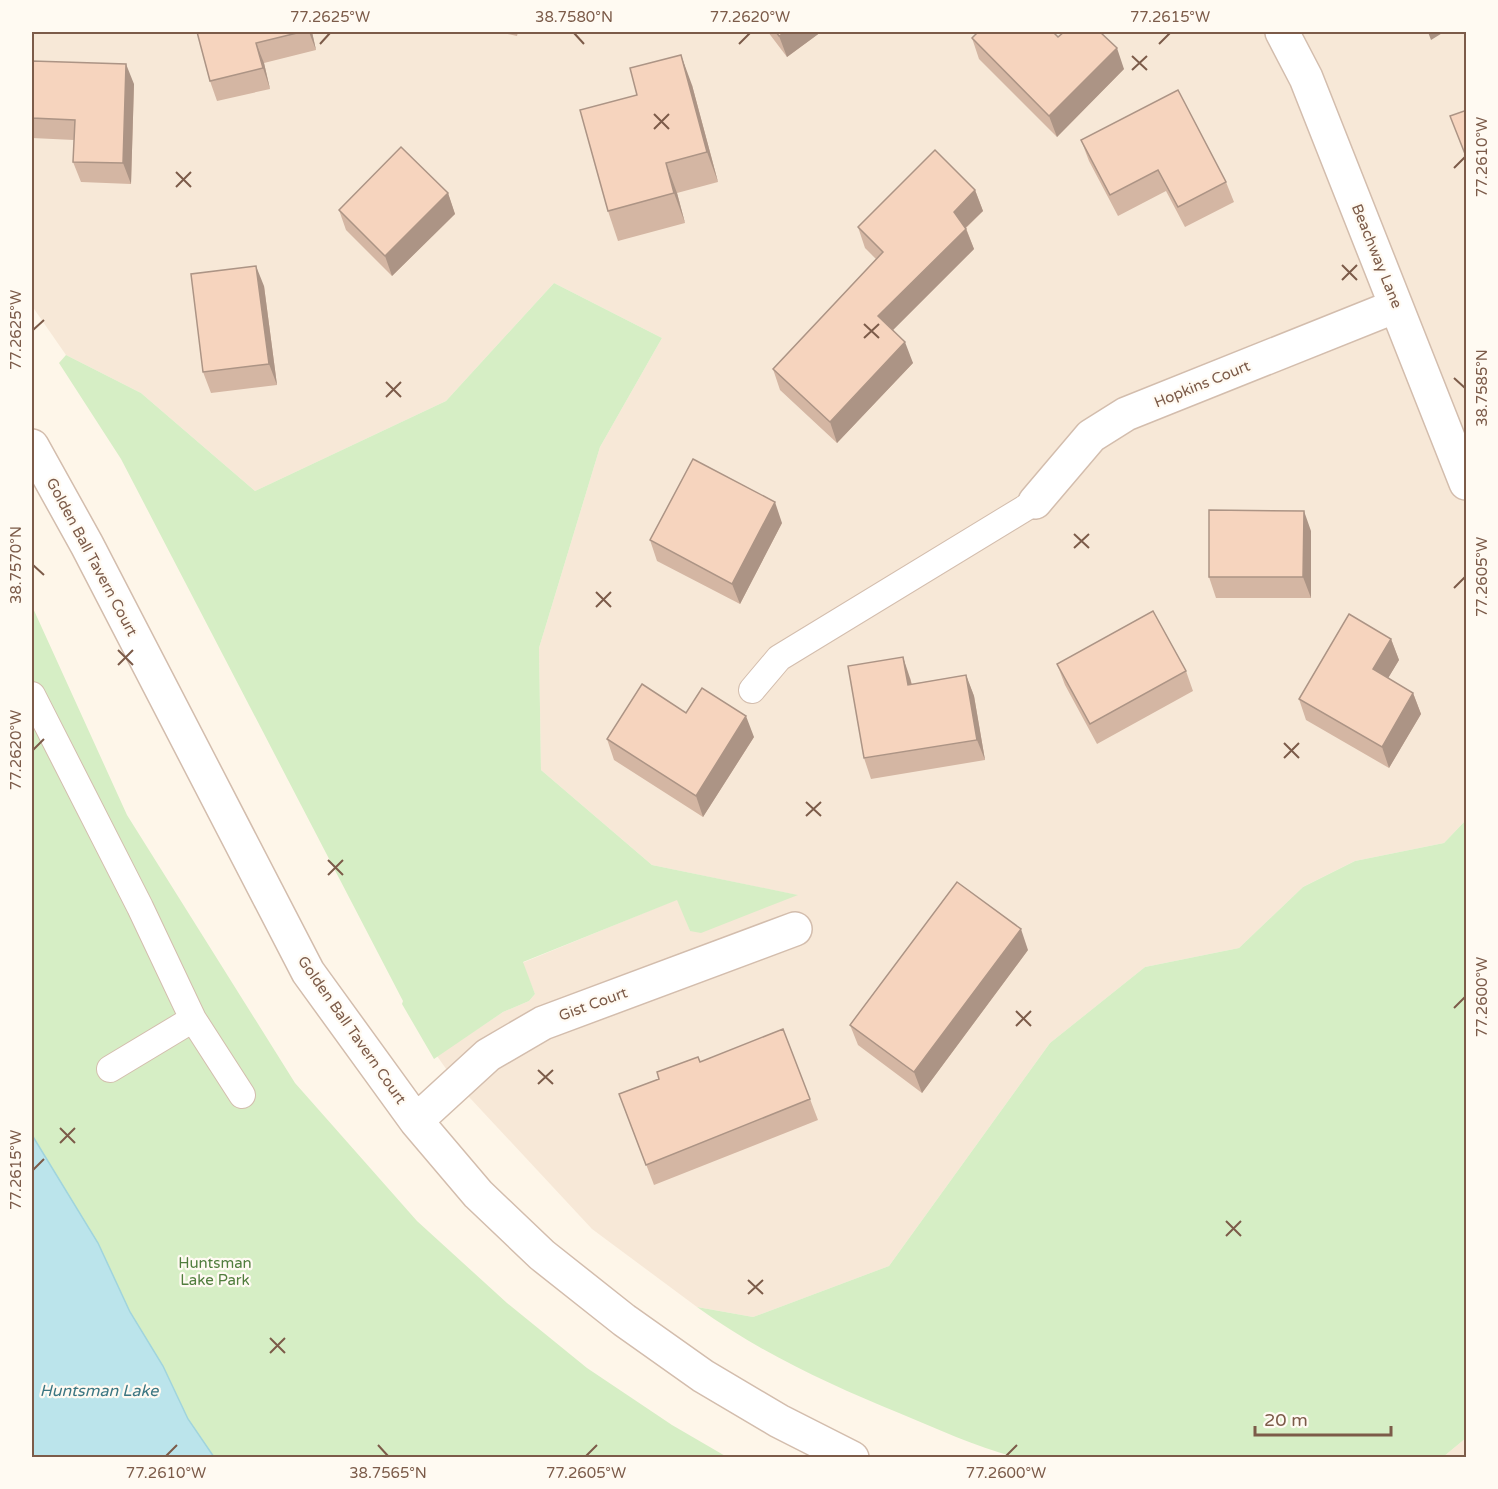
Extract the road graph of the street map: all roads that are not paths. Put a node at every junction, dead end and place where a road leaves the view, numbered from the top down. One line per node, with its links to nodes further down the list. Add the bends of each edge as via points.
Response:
1 (1282, 32): 2 (street, Beachway Lane, via 1306,78)
2 (1396, 306): 5 (street, Beachway Lane); 6 (street, Hopkins Court, via 1126,414 1091,436)
3 (32, 446): 4 (street, Golden Ball Tavern Court)
4 (40, 482): 13 (street, Golden Ball Tavern Court, via 93,556 308,972)
5 (1467, 483)
6 (1035, 502): 7 (lane, via 779,658)
7 (752, 690)
8 (32, 695): 10 (lane)
9 (795, 929): 13 (street, Gist Court, via 543,1023 488,1055)
10 (193, 1019): 11 (lane); 12 (lane)
11 (110, 1069)
12 (242, 1095)
13 (416, 1121): 14 (street, Golden Ball Tavern Court, via 494,1209 542,1255 624,1320 703,1376)
14 (852, 1458)

